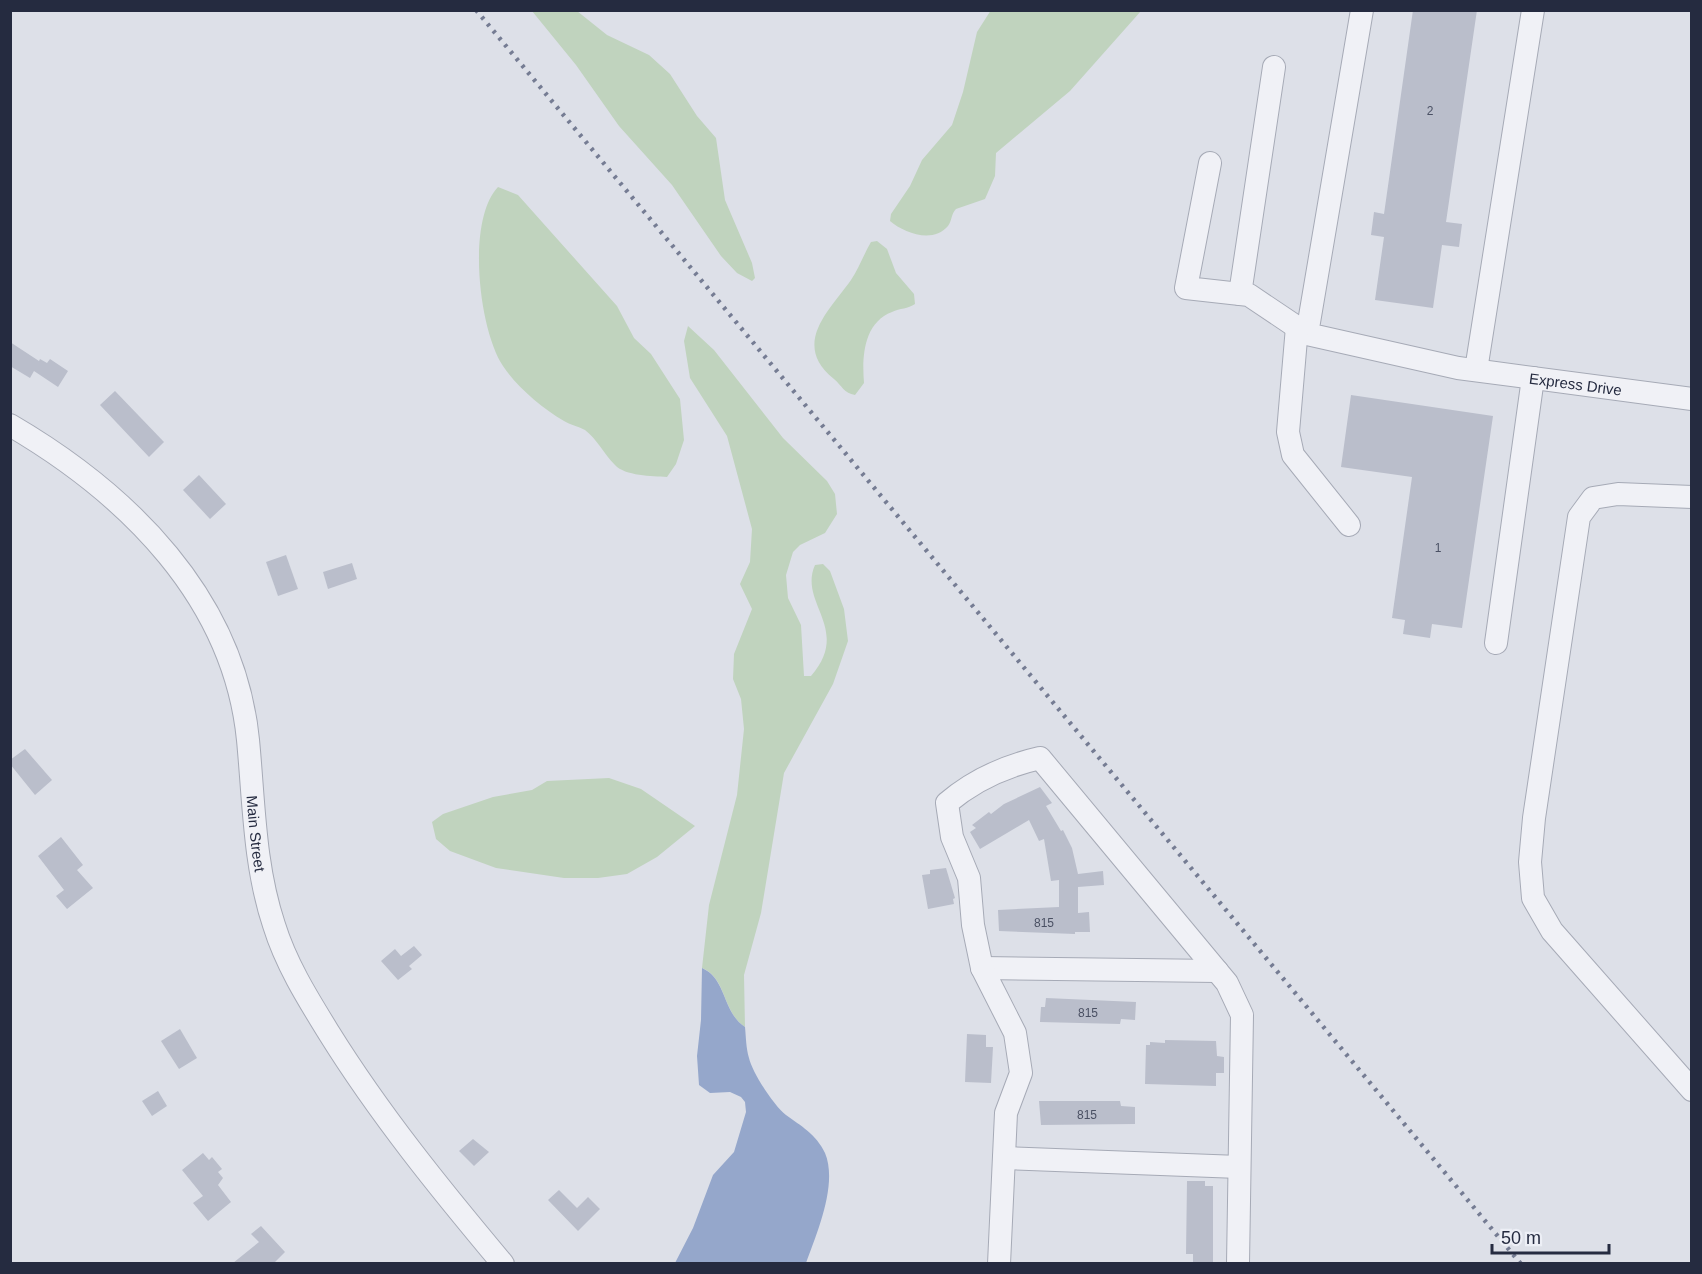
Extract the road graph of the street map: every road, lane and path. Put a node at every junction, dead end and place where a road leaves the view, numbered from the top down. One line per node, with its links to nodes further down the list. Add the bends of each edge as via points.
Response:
1 (1362, 10): 6 (street)
2 (1533, 10): 7 (street)
3 (1274, 67): 5 (street)
4 (1210, 163): 5 (street, via 1186,288)
5 (1240, 294): 6 (street, via 1249,295)
6 (1302, 330): 7 (street, Express Drive); 12 (street, via 1288,432 1293,455)
7 (1467, 369): 8 (street, Express Drive)
8 (1533, 378): 9 (street, Express Drive); 13 (street)
9 (1692, 399)
10 (10, 425): 19 (street, Main Street, via 52,451 107,494 157,540 207,608 236,672 248,740 262,877 274,926 299,985 404,1143)
11 (1692, 497): 16 (street, via 1618,494 1593,498 1579,517 1530,862 1533,898 1552,931)
12 (1349, 525)
13 (1496, 643)
14 (982, 968): 15 (street); 15 (street, via 969,878 952,837 947,803 964,789 1010,765 1040,758); 17 (street, via 1016,1034 1021,1073 1006,1113)
15 (1217, 971): 18 (street, via 1242,1015)
16 (1692, 1090)
17 (1004, 1158): 18 (street); 20 (street)
18 (1239, 1167): 21 (street)
19 (503, 1263)
20 (999, 1263)
21 (1238, 1263)

